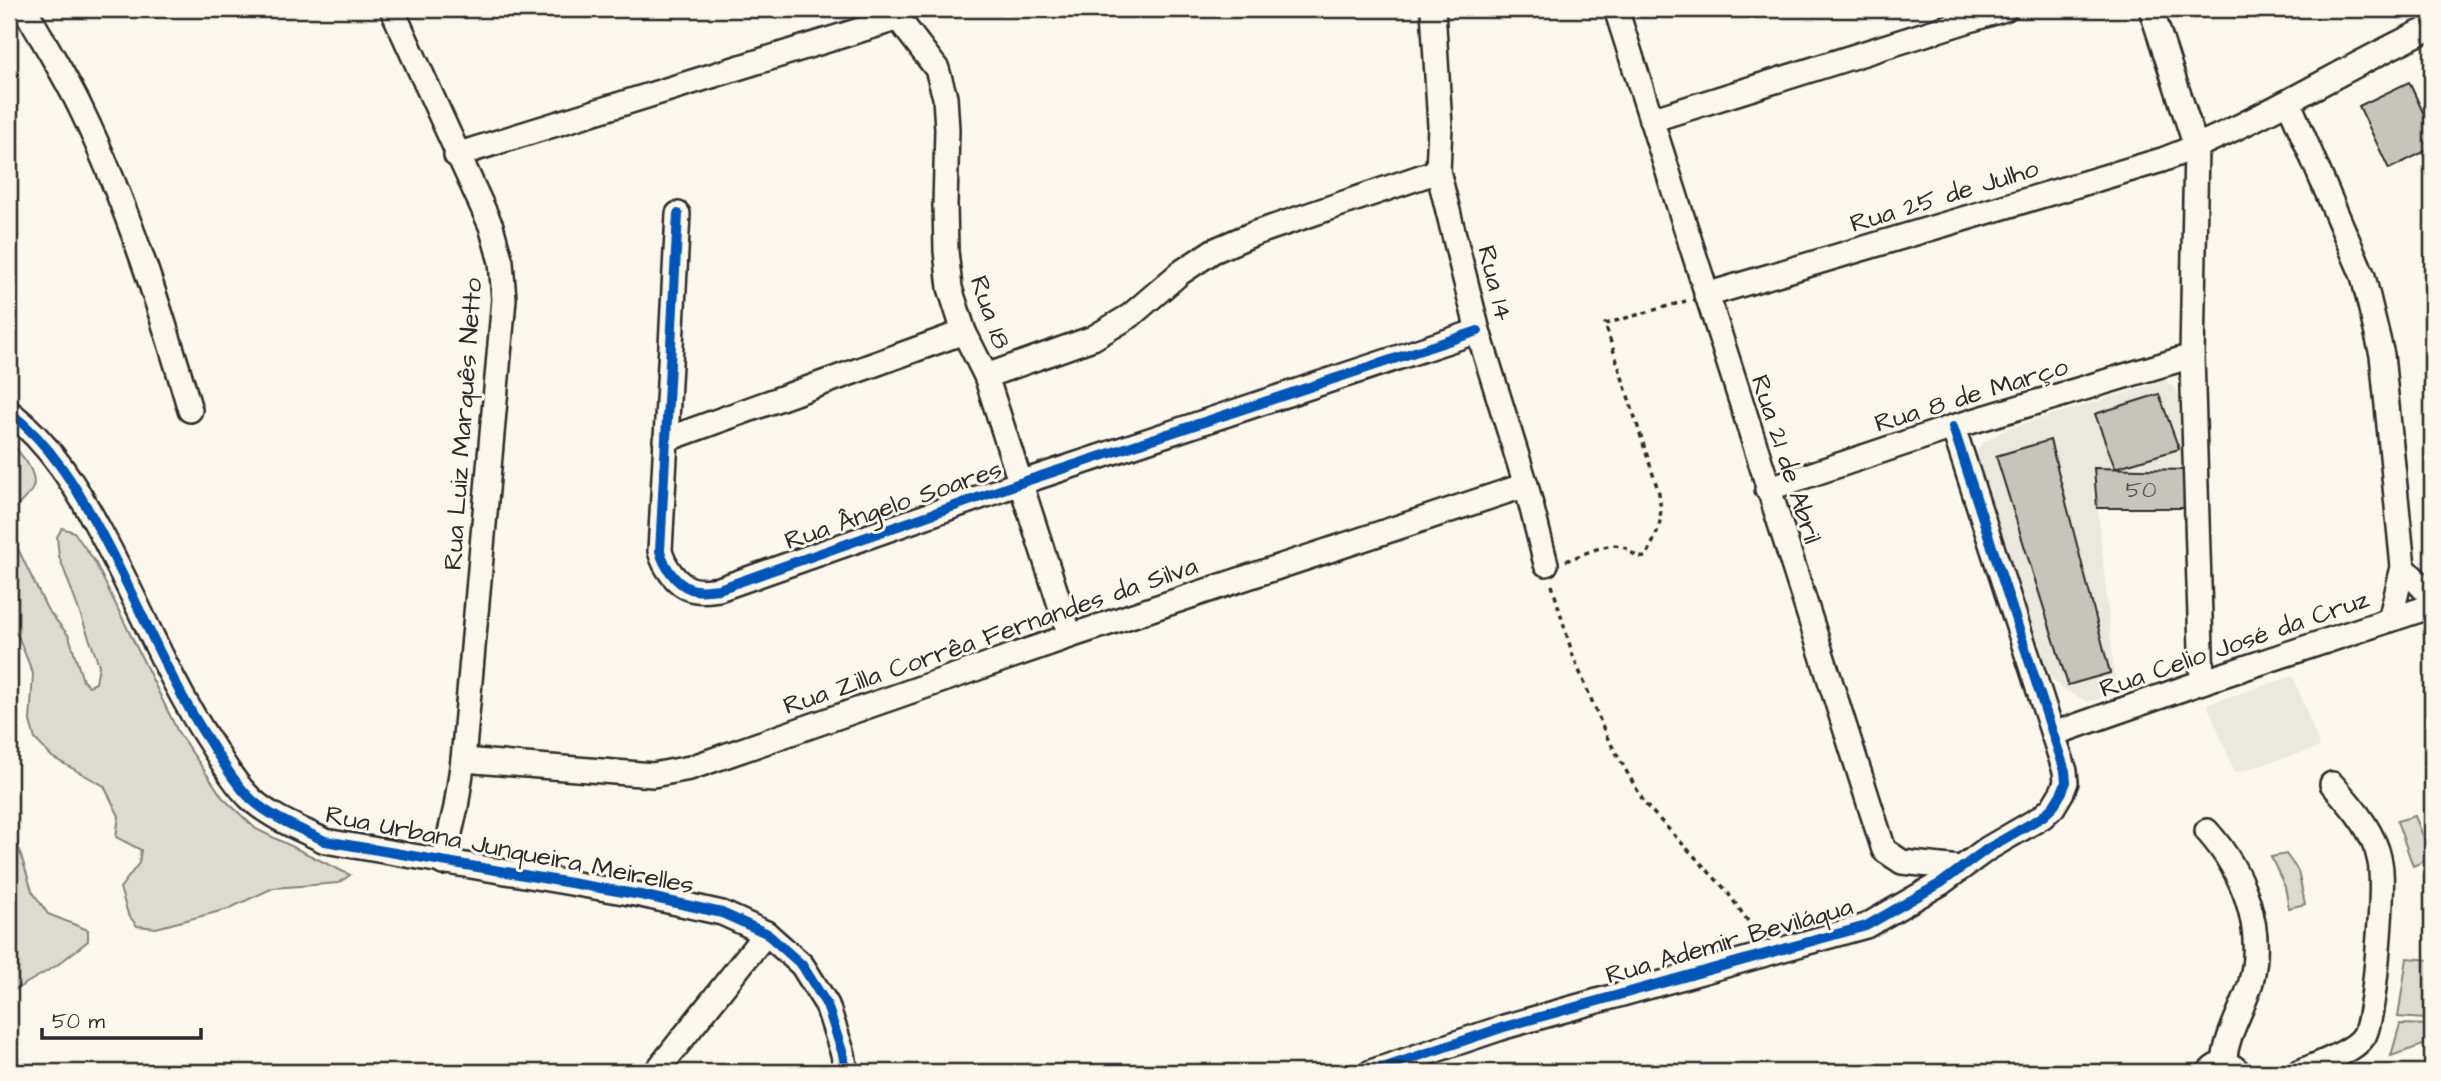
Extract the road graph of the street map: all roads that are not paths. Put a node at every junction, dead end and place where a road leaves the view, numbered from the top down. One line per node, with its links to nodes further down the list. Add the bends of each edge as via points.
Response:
1 (25, 9): 20 (street, via 80,107 127,218)
2 (393, 9): 12 (street, Rua Luiz Marquês Netto)
3 (1433, 9): 13 (street, Rua 14)
4 (1616, 9): 10 (street, Rua 21 de Abril)
5 (2005, 9): 10 (street)
6 (2151, 9): 11 (street)
7 (895, 13): 12 (street); 17 (street, Rua 18, via 937,69 945,97 946,251 950,288)
8 (2432, 27): 9 (street, Rua 25 de Julho)
9 (2289, 103): 11 (street, Rua 25 de Julho); 27 (street, via 2363,276 2382,355)
10 (1651, 120): 15 (street, Rua 21 de Abril)
11 (2196, 147): 15 (street, Rua 25 de Julho); 18 (street)
12 (456, 155): 35 (street, Rua Luiz Marquês Netto, via 491,226 501,262 504,299)
13 (1438, 171): 16 (street, Rua 14); 19 (street, via 1213,251 1130,316 1093,338)
14 (678, 214): 23 (street, Rua Ângelo Soares)
15 (1706, 295): 26 (street, Rua 21 de Abril)
16 (1478, 331): 24 (street, Rua Ângelo Soares); 25 (street, Rua 14)
17 (964, 332): 19 (street, Rua 18); 23 (street)
18 (2192, 356): 22 (street, Rua 8 de Março); 33 (street)
19 (986, 376): 24 (street, Rua 18)
20 (190, 410)
21 (9, 412): 38 (street, Rua Urbana Junqueira Meirelles, via 26,425 73,481 190,712 252,800 325,841)
22 (1953, 427): 26 (street, Rua 8 de Março); 34 (street, Rua Ademir Beviláqua)
23 (665, 440): 24 (street, Rua Ângelo Soares, via 660,551 677,581 692,590 719,589)
24 (1020, 483): 32 (street, Rua 18)
25 (1526, 485): 28 (street, Rua 14); 32 (street, Rua Zilla Corrêa Fernandes da Silva)
26 (1767, 489): 39 (street, Rua 21 de Abril, via 1884,850 1902,862)
27 (2403, 567): 29 (street); 31 (street)
28 (1547, 570)
29 (2432, 597)
30 (2432, 606): 31 (street, Rua Celio José da Cruz)
31 (2390, 620): 33 (street, Rua Celio José da Cruz)
32 (1070, 636): 35 (street, Rua Zilla Corrêa Fernandes da Silva, via 690,768 653,775)
33 (2202, 681): 34 (street, Rua Celio José da Cruz)
34 (2053, 734): 39 (street, Rua Ademir Beviláqua, via 2066,782 2053,807)
35 (463, 760): 38 (street, Rua Luiz Marquês Netto)
36 (2332, 784): 46 (street, via 2368,829 2381,870 2370,1011 2368,1026 2358,1042)
37 (2207, 831): 42 (street, via 2244,888 2256,950 2251,982 2228,1038)
38 (443, 863): 40 (street, Rua Urbana Junqueira Meirelles, via 641,895 722,913)
39 (1960, 868): 41 (street, Rua Ademir Beviláqua, via 1866,926 1503,1027)
40 (766, 933): 43 (street); 44 (street, Rua Urbana Junqueira Meirelles, via 802,965 827,1005)
41 (1406, 1067): 45 (street, Rua Ademir Beviláqua)
42 (2224, 1070)
43 (656, 1072)
44 (846, 1072)
45 (1371, 1072)
46 (2299, 1072)

